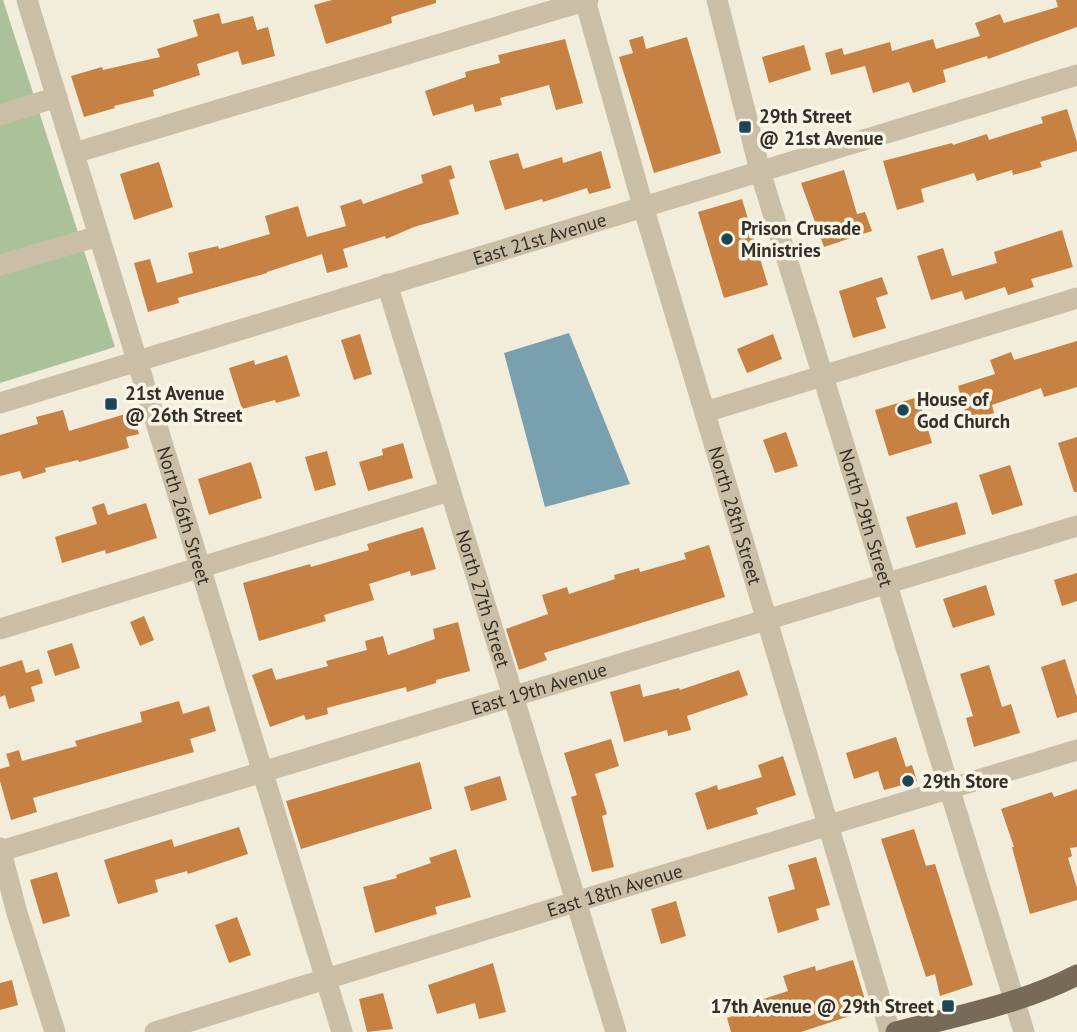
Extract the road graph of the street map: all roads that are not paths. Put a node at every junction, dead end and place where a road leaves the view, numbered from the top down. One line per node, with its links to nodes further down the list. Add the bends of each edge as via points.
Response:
1 (26, 0): 5 (street, North 26th Street)
2 (586, 0): 7 (street); 9 (street, North 28th Street)
3 (717, 0): 8 (street, North 29th Street)
4 (1077, 75): 8 (street, East 21st Avenue)
5 (57, 97): 6 (street); 7 (street, North 26th Street)
6 (0, 115)
7 (75, 153): 10 (street, North 26th Street)
8 (760, 171): 9 (street, East 21st Avenue); 15 (street, North 29th Street)
9 (643, 206): 12 (street, East 21st Avenue); 17 (street, North 28th Street)
10 (100, 236): 11 (street); 14 (street, North 26th Street)
11 (0, 265)
12 (387, 284): 14 (street, East 21st Avenue); 18 (street, North 27th Street)
13 (1077, 298): 15 (street)
14 (138, 361): 16 (street, East 21st Avenue); 20 (street, North 26th Street)
15 (822, 376): 17 (street); 21 (street, North 29th Street)
16 (0, 403)
17 (705, 412): 22 (street, North 28th Street)
18 (449, 491): 20 (street); 24 (street, North 27th Street)
19 (1077, 526): 21 (street, East 19th Avenue)
20 (199, 567): 23 (street); 26 (street, North 26th Street)
21 (885, 583): 22 (street, East 19th Avenue); 27 (street, North 29th Street)
22 (768, 618): 24 (street, East 19th Avenue); 28 (street, North 28th Street)
23 (0, 629)
24 (511, 696): 26 (street, East 19th Avenue); 30 (street, North 27th Street)
25 (1077, 750): 27 (street, East 18th Avenue)
26 (261, 771): 29 (street, East 19th Avenue); 33 (street, North 26th Street)
27 (950, 789): 28 (street, East 18th Avenue); 34 (street, North 29th Street)
28 (828, 826): 30 (street, East 18th Avenue); 39 (street, North 28th Street)
29 (0, 849): 31 (street)
30 (575, 902): 33 (street, East 18th Avenue); 38 (street, North 27th Street)
31 (9, 916): 35 (street)
32 (1077, 975): 34 (main road)
33 (326, 979): 36 (street, East 18th Avenue); 37 (street, North 26th Street)
34 (1014, 1000): 40 (main road); 41 (street, North 29th Street)
35 (55, 1032)
36 (155, 1032)
37 (342, 1032)
38 (616, 1032)
39 (890, 1032)
40 (896, 1032)
41 (1024, 1032)

